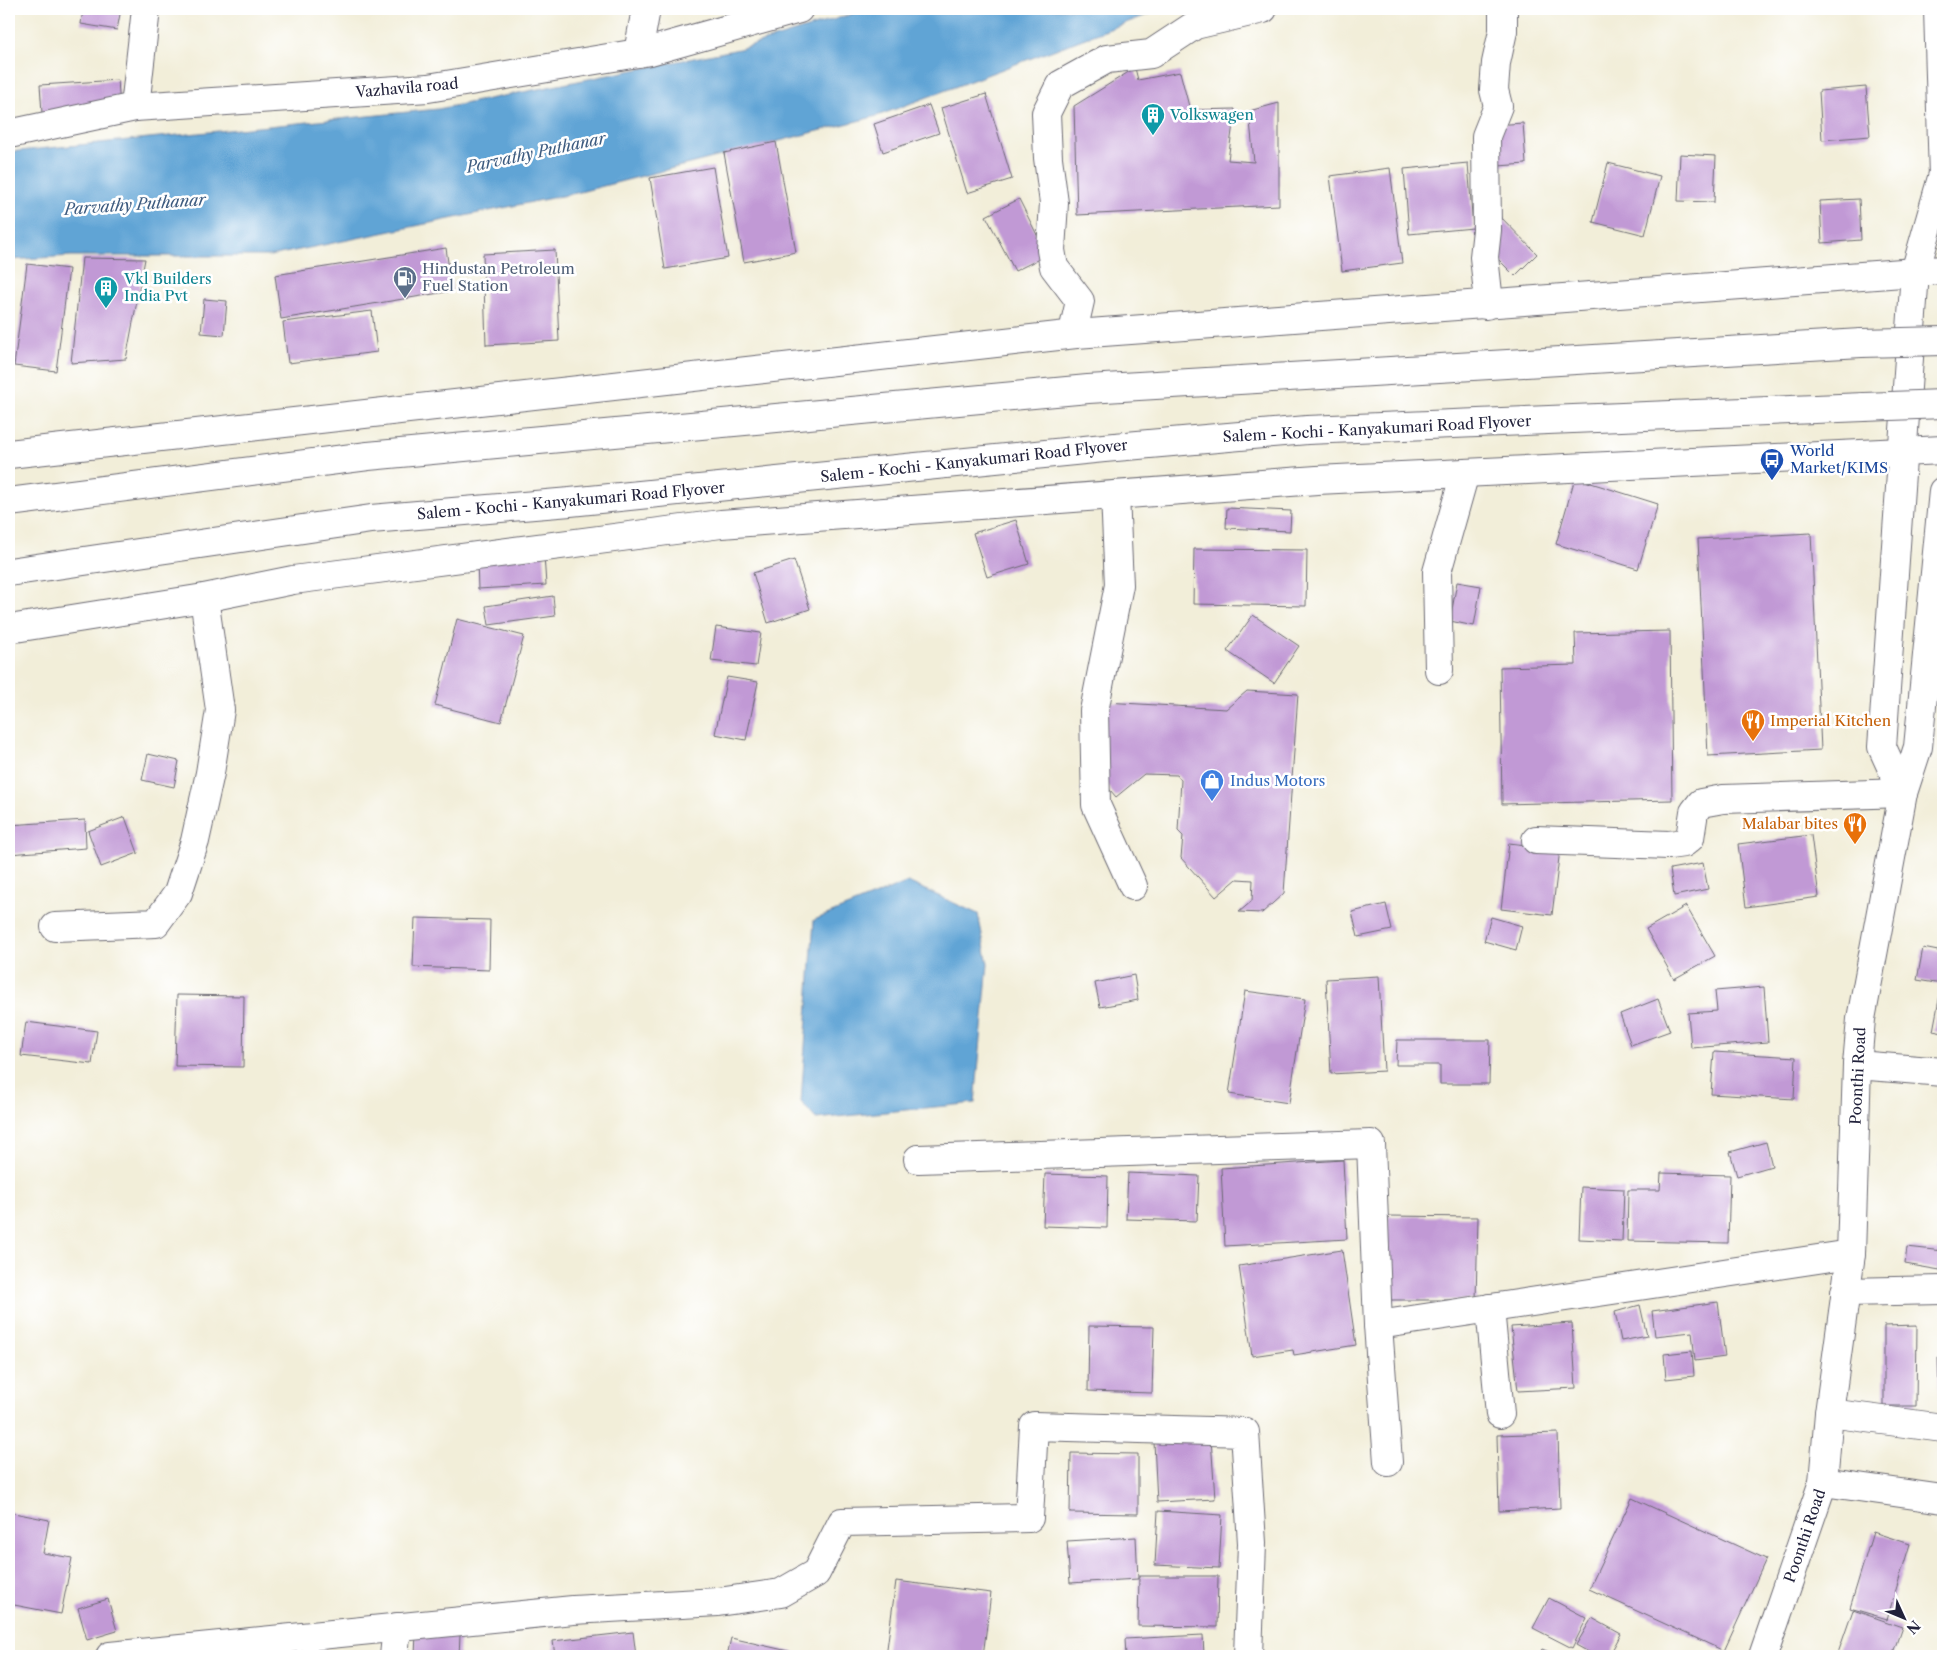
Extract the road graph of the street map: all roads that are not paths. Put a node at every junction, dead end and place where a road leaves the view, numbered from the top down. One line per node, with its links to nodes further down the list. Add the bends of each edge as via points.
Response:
1 (146, 9): 9 (main road)
2 (646, 9): 8 (main road)
3 (800, 9): 7 (main road, Vazhavila road)
4 (1263, 9): 15 (main road, via 1195,26 1151,54 1107,59 1060,86 1046,113 1054,203 1052,250 1054,267 1080,301)
5 (1503, 9): 14 (main road, via 1494,90 1498,106 1486,136)
6 (1938, 9): 11 (main road)
7 (772, 13): 8 (main road, Vazhavila road)
8 (638, 53): 9 (main road, Vazhavila road, via 428,88)
9 (135, 107): 10 (main road, Vazhavila road)
10 (9, 134)
11 (1943, 176): 13 (main road)
12 (1943, 270): 13 (main road)
13 (1916, 272): 14 (main road); 19 (main road)
14 (1486, 304): 15 (main road)
15 (1076, 334): 20 (main road)
16 (1943, 341): 24 (main road, bridge, via 1861,343 1088,389 368,456)
17 (1943, 404): 25 (main road, Salem - Kochi - Kanyakumari Road Flyover, bridge, via 1307,430 372,520)
18 (1943, 450): 19 (main road)
19 (1903, 452): 21 (main road); 29 (main road, via 1882,747)
20 (9, 454)
21 (1465, 473): 23 (main road, via 1317,480); 28 (main road, via 1437,572)
22 (1943, 491): 29 (main road, Poonthi Road, via 1918,747)
23 (1115, 496): 26 (main road, via 721,524 293,580); 31 (main road, via 1119,585 1094,711 1096,805)
24 (9, 502)
25 (9, 572)
26 (204, 598): 27 (main road); 32 (main road, via 220,710 195,841 178,893 156,923)
27 (9, 629)
28 (1439, 670)
29 (1903, 793): 30 (main road, via 1722,799 1701,803 1694,812 1690,838 1684,843 1669,845); 33 (main road, Poonthi Road, via 1861,1019)
30 (1536, 840)
31 (1133, 886)
32 (55, 927)
33 (1857, 1065): 34 (main road); 36 (main road, Poonthi Road)
34 (1943, 1072)
35 (918, 1159): 40 (main road, via 1372,1144)
36 (1851, 1254): 38 (main road, Poonthi Road); 39 (main road)
37 (1943, 1290): 38 (main road)
38 (1845, 1292): 42 (main road, Poonthi Road)
39 (1490, 1308): 40 (main road); 41 (main road)
40 (1378, 1325): 44 (main road)
41 (1500, 1414)
42 (1829, 1414): 43 (main road); 45 (main road, Poonthi Road)
43 (1943, 1428)
44 (1388, 1462)
45 (1824, 1482): 46 (main road); 52 (main road, Poonthi Road)
46 (1943, 1499)
47 (397, 1627): 48 (main road); 50 (main road); 51 (main road, via 573,1610 718,1602 781,1593 816,1573 842,1522 1029,1518 1034,1426 1245,1432 1252,1543)
48 (289, 1647): 49 (main road)
49 (110, 1656)
50 (394, 1656)
51 (1248, 1656)
52 (1763, 1656)

